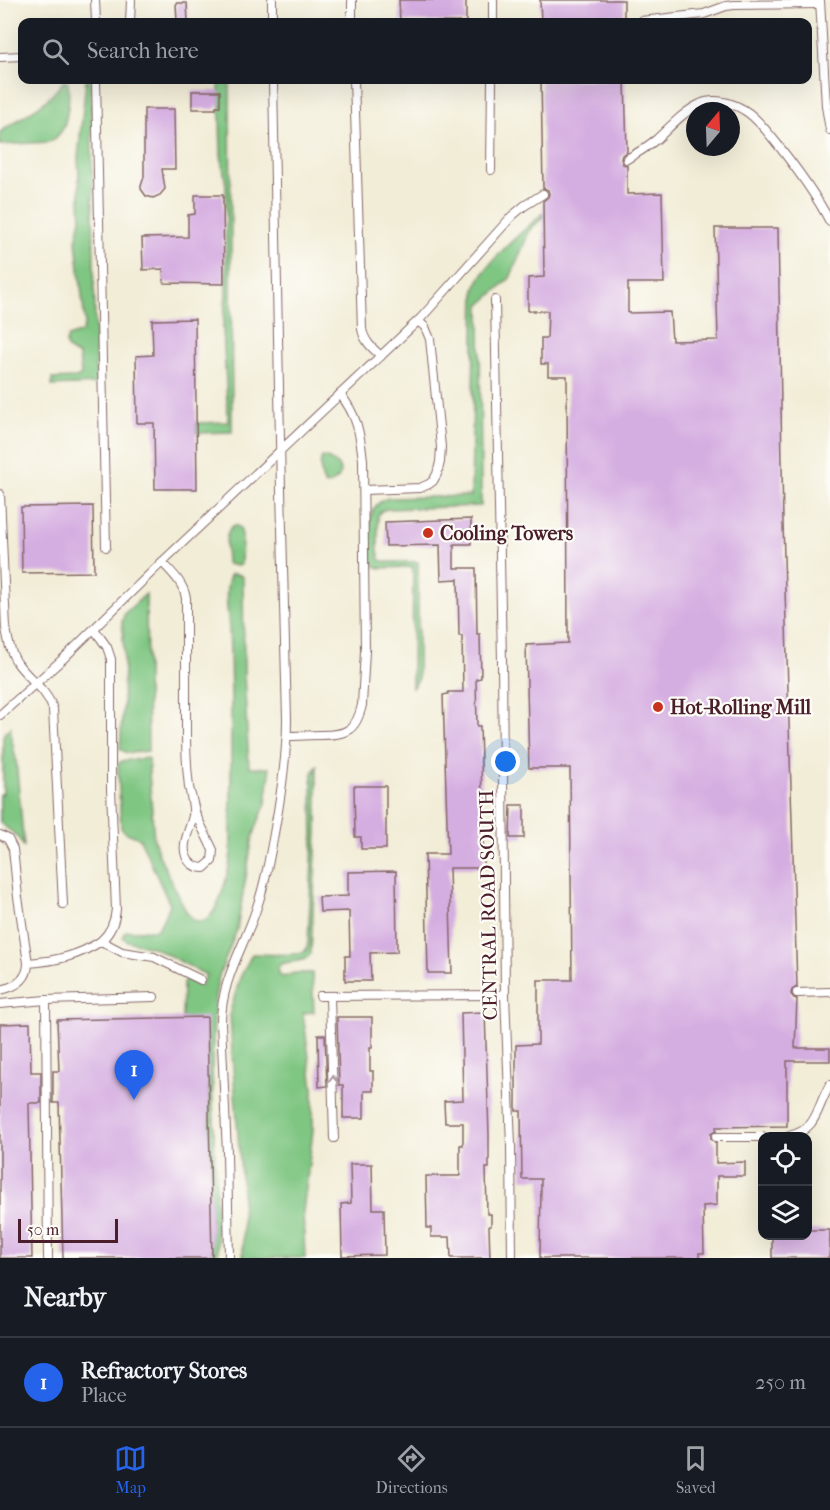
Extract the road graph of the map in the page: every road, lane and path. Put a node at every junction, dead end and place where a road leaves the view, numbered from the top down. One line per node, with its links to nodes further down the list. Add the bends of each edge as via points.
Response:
1 (95, 0): 7 (lane)
2 (131, 0): 8 (lane)
3 (272, 0): 9 (lane)
4 (352, 0): 10 (lane)
5 (493, 0): 11 (lane)
6 (820, 2): 12 (lane, via 734,5 704,14); 19 (lane)
7 (96, 18)
8 (130, 18)
9 (272, 18)
10 (352, 18)
11 (493, 18)
12 (668, 18)
13 (18, 56): 14 (lane)
14 (0, 57)
15 (96, 84): 31 (lane)
16 (273, 84): 28 (lane)
17 (354, 84): 26 (lane, via 361,319 363,337)
18 (492, 84): 21 (lane)
19 (830, 130)
20 (627, 159): 23 (lane, via 702,104 732,104 761,124 804,179)
21 (491, 170)
22 (543, 194): 25 (lane, via 507,221)
23 (830, 222)
24 (495, 300): 46 (lane, CENTRAL ROAD SOUTH)
25 (418, 321): 26 (lane); 29 (lane, via 430,339 441,447 439,469 425,487)
26 (381, 356): 27 (lane)
27 (340, 394): 28 (lane); 29 (lane, via 351,409 360,436)
28 (280, 450): 32 (lane); 36 (lane)
29 (363, 490): 36 (lane, via 365,651 360,713 354,726 344,733)
30 (0, 494): 34 (lane, via 8,641 17,664)
31 (106, 547)
32 (162, 562): 33 (lane); 37 (lane, via 181,583 186,597 186,736)
33 (94, 629): 34 (lane); 40 (lane, via 111,659 116,909 111,929)
34 (35, 684): 35 (lane); 39 (lane, via 50,700 54,715)
35 (0, 714)
36 (287, 736): 58 (lane, via 266,878 222,1003)
37 (191, 795): 37 (lane, via 193,816 185,851 193,865 204,868 212,861 213,850)
38 (0, 835): 41 (lane, via 8,839 13,849)
39 (63, 904)
40 (101, 941): 41 (lane, via 73,956); 42 (lane, via 122,952 162,961)
41 (28, 963): 43 (lane, via 21,981)
42 (201, 980)
43 (0, 990)
44 (830, 992): 45 (lane)
45 (797, 993)
46 (505, 995): 48 (lane); 59 (lane, CENTRAL ROAD SOUTH)
47 (320, 996): 48 (lane)
48 (330, 996): 56 (lane, one-way to 48)
49 (154, 997): 50 (lane)
50 (46, 1000): 51 (lane); 57 (lane)
51 (0, 1004)
52 (830, 1085): 53 (lane, via 815,1118)
53 (801, 1132)
54 (716, 1137): 55 (lane)
55 (758, 1137)
56 (334, 1138)
57 (48, 1258)
58 (229, 1258)
59 (512, 1258)

